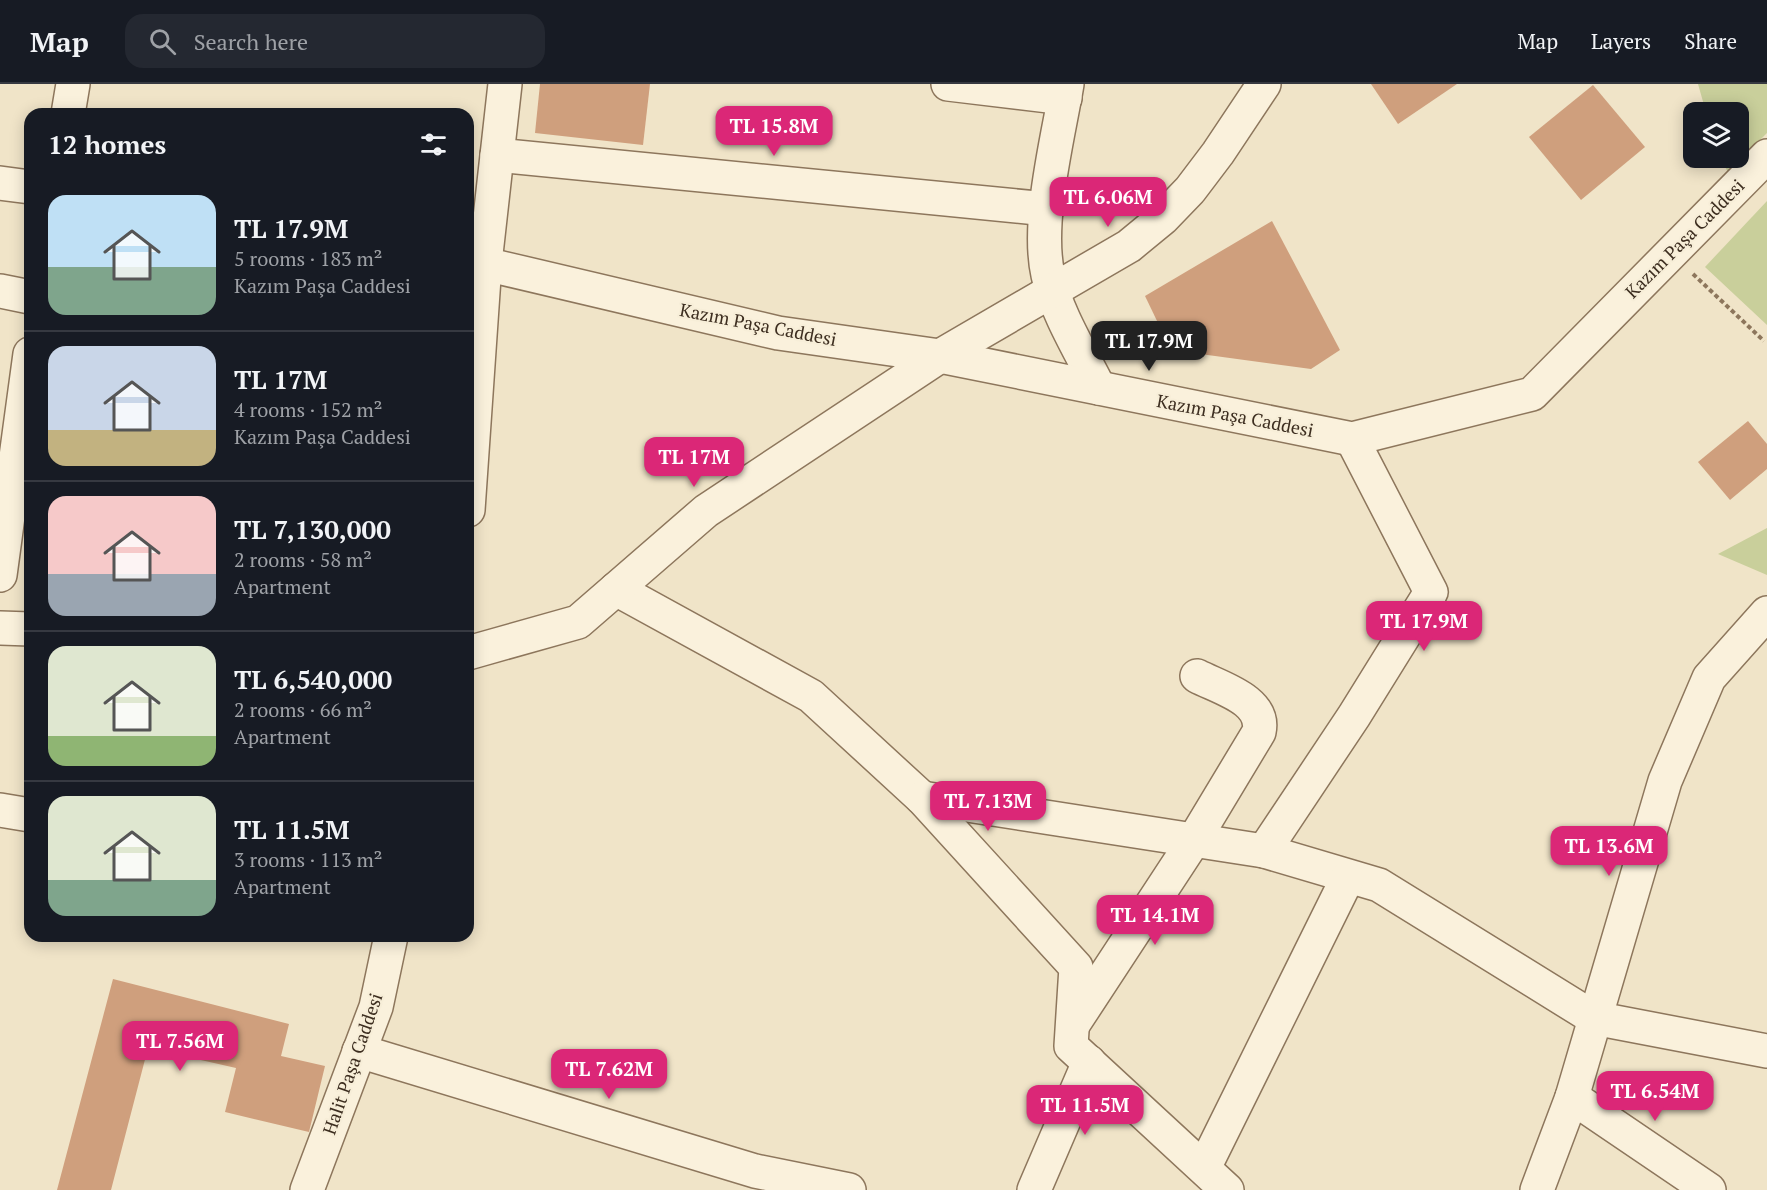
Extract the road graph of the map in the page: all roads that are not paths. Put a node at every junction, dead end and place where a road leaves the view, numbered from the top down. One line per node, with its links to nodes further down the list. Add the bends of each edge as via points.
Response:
1 (73, 84): 6 (street)
2 (505, 84): 7 (street)
3 (948, 84): 5 (street)
4 (1264, 84): 13 (street, via 1218,153 1163,218 1129,246)
5 (1066, 91): 11 (street)
6 (69, 108)
7 (497, 155): 11 (street); 12 (street)
8 (1767, 156): 20 (street, Kazım Paşa Caddesi, via 1532,394)
9 (0, 183): 10 (street)
10 (24, 186)
11 (1047, 210): 13 (street, via 1045,259)
12 (477, 261): 16 (street); 17 (street, Kazım Paşa Caddesi, via 778,333)
13 (1052, 290): 17 (street); 18 (street)
14 (0, 291): 15 (street)
15 (24, 296)
16 (474, 328)
17 (940, 356): 18 (street, Kazım Paşa Caddesi); 23 (street, via 706,511)
18 (1099, 388): 20 (street, Kazım Paşa Caddesi)
19 (24, 397): 21 (street)
20 (1352, 439): 33 (street, via 1431,592)
21 (15, 462): 22 (street)
22 (0, 575)
23 (616, 589): 27 (street, via 578,622); 29 (street, via 810,696)
24 (1767, 613): 36 (street, via 1709,678 1665,781)
25 (0, 628): 26 (street)
26 (24, 629)
27 (474, 650)
28 (1197, 676): 32 (street, via 1249,703 1261,724)
29 (922, 798): 32 (street); 37 (street, via 1077,967)
30 (0, 810): 31 (street)
31 (24, 814)
32 (1194, 840): 33 (street); 37 (street)
33 (1264, 851): 34 (street)
34 (1348, 877): 36 (street, via 1379,885); 42 (street)
35 (390, 942): 38 (street, Halit Paşa Caddesi, via 376,1007)
36 (1594, 1018): 39 (street); 41 (street)
37 (1073, 1024): 40 (street, via 1071,1046)
38 (359, 1051): 43 (street, Halit Paşa Caddesi); 44 (street, via 755,1171)
39 (1767, 1051)
40 (1089, 1062): 42 (street); 45 (street)
41 (1572, 1097): 46 (street); 47 (street)
42 (1215, 1179)
43 (307, 1190)
44 (849, 1190)
45 (1034, 1190)
46 (1538, 1190)
47 (1709, 1190)

